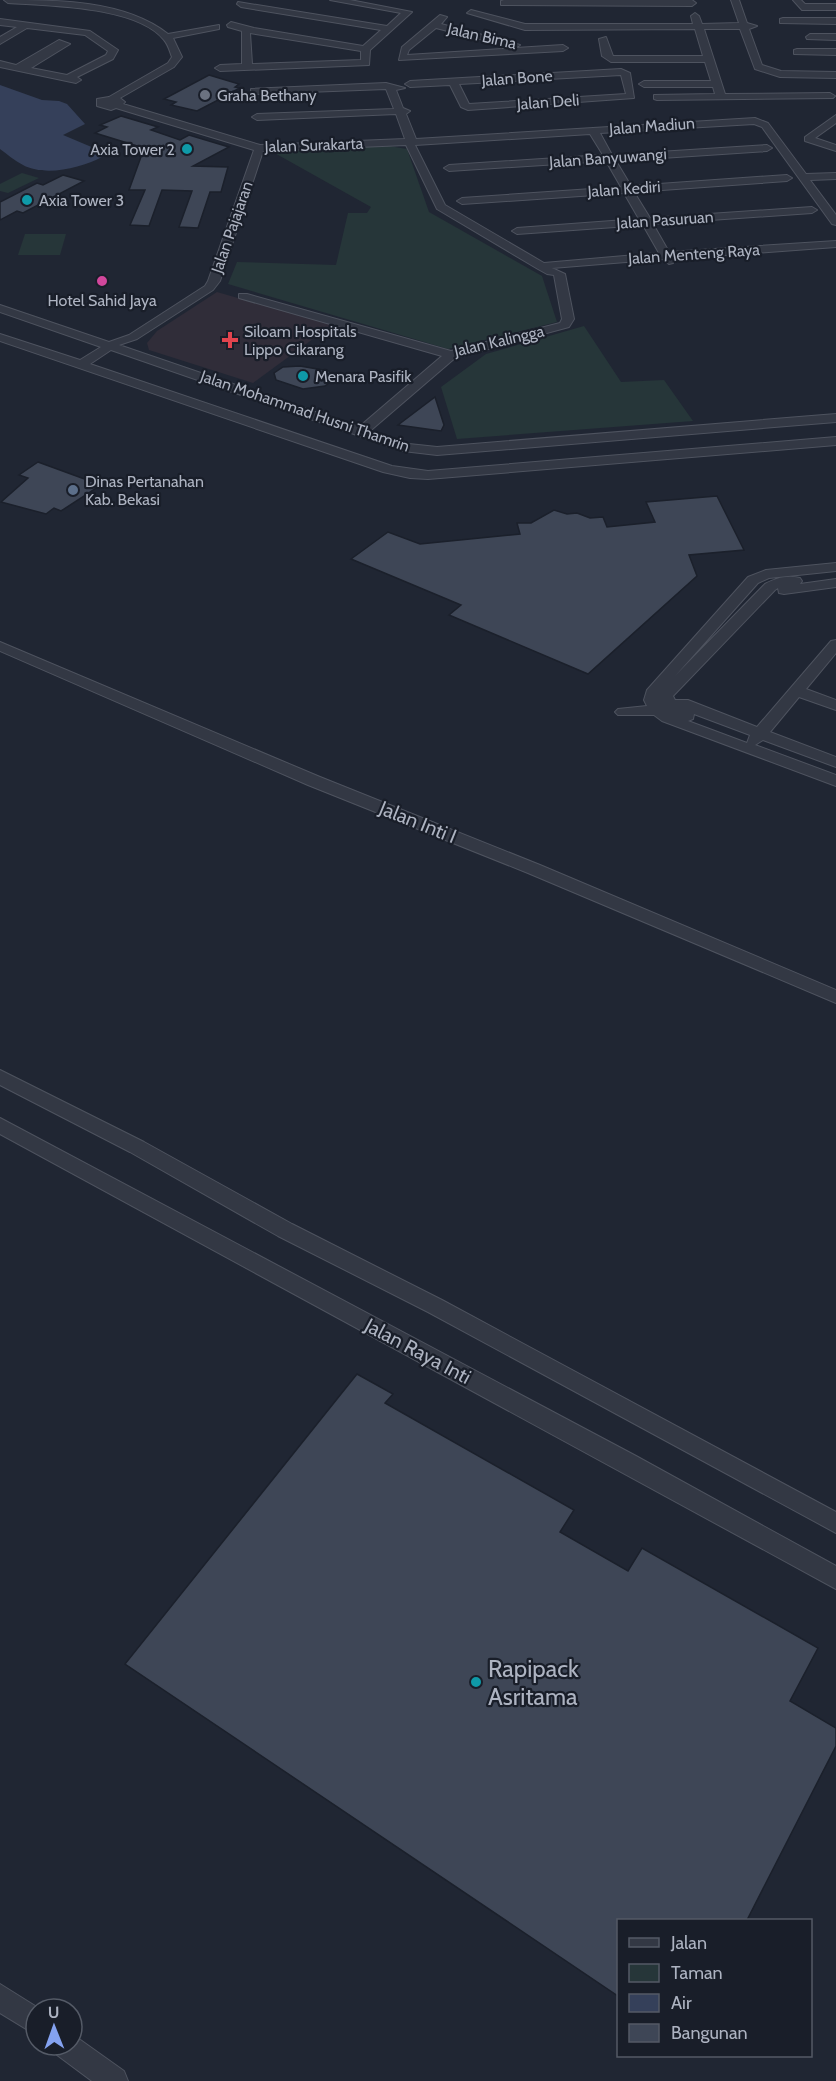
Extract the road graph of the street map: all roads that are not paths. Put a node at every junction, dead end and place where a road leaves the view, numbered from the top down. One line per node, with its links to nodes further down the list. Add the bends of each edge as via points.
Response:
1 (8, 0): 7 (street)
2 (334, 0): 26 (street, via 408,12)
3 (735, 0): 24 (street)
4 (744, 0): 24 (street)
5 (797, 0): 9 (street, via 801,7)
6 (691, 1): 8 (street); 14 (street)
7 (45, 2): 21 (street); 22 (street); 29 (street, via 139,13 155,19)
8 (507, 2): 15 (street)
9 (836, 8)
10 (471, 13): 15 (street)
11 (235, 14): 26 (street); 27 (street); 29 (street)
12 (519, 14): 15 (street)
13 (683, 14): 14 (street)
14 (695, 14): 25 (street)
15 (483, 15): 25 (street, via 525,27)
16 (444, 17): 23 (street)
17 (783, 21): 18 (street)
18 (804, 21): 19 (street); 30 (street)
19 (836, 21)
20 (0, 22): 21 (street)
21 (14, 24): 22 (street); 28 (street)
22 (25, 25): 36 (street); 47 (street, via 91,34 113,55 73,79)
23 (436, 25): 34 (street, Jalan Bima); 50 (street, via 405,50)
24 (748, 26): 25 (street); 54 (street, via 758,67 781,72)
25 (699, 27): 33 (street)
26 (387, 30): 37 (street)
27 (249, 31): 37 (street, via 298,39 299,45 338,44); 48 (street)
28 (0, 33)
29 (171, 36): 70 (street, Jalan Surakarta, via 184,46 186,57 179,66 116,101)
30 (810, 37): 31 (street); 41 (street)
31 (836, 37)
32 (692, 38): 33 (street)
33 (703, 38): 46 (street)
34 (485, 39): 43 (street); 43 (street, Jalan Bima, via 510,45 563,48)
35 (614, 39): 44 (street, via 599,39 608,57)
36 (0, 41)
37 (365, 49): 48 (street, via 366,63)
38 (639, 49): 44 (street)
39 (671, 49): 45 (street)
40 (797, 52): 41 (street)
41 (816, 52): 42 (street)
42 (836, 52)
43 (469, 54): 50 (street)
44 (641, 59): 45 (street)
45 (674, 59): 46 (street)
46 (709, 59): 53 (street)
47 (0, 64)
48 (247, 67): 49 (street)
49 (220, 68)
50 (409, 69): 55 (street, Jalan Bone); 58 (street)
51 (623, 72): 55 (street, Jalan Bone); 55 (street, Jalan Deli, via 629,97 473,107 464,105)
52 (702, 72): 53 (street)
53 (713, 72): 57 (street)
54 (836, 73)
55 (453, 82)
56 (644, 84): 57 (street)
57 (717, 84): 63 (street)
58 (392, 86): 59 (street); 65 (street)
59 (254, 91)
60 (801, 96): 61 (street); 63 (street); 64 (street)
61 (830, 96)
62 (657, 97): 63 (street)
63 (721, 97)
64 (805, 107)
65 (402, 113): 66 (street); 69 (street)
66 (257, 117)
67 (836, 118): 72 (street, via 808,140)
68 (593, 130): 69 (street, Jalan Madiun); 73 (street); 76 (street, Jalan Madiun, via 755,121 765,125)
69 (413, 140): 70 (street, Jalan Surakarta); 88 (street, via 441,207)
70 (259, 148): 93 (street, Jalan Pajajaran, via 214,281 133,337 133,341)
71 (767, 148): 73 (street, Jalan Banyuwangi)
72 (836, 148)
73 (609, 158): 74 (street, Jalan Banyuwangi); 78 (street)
74 (449, 168)
75 (836, 176): 76 (street)
76 (803, 177): 80 (street, Jalan Madiun)
77 (787, 178): 78 (street, Jalan Kediri)
78 (627, 189): 79 (street, Jalan Kediri); 82 (street)
79 (462, 201)
80 (831, 209): 83 (street, Jalan Madiun)
81 (812, 210): 82 (street, Jalan Pasuruan)
82 (646, 221): 84 (street, Jalan Pasuruan); 87 (street)
83 (836, 222)
84 (517, 231)
85 (836, 244): 87 (street, Jalan Menteng Raya)
86 (836, 250): 87 (street, Jalan Menteng Raya)
87 (668, 258): 88 (street, Jalan Menteng Raya)
88 (554, 270): 95 (street, Jalan Kalingga, via 568,319 565,325)
89 (243, 296): 95 (street, Jalan Kalingga)
90 (0, 308): 92 (street, Jalan Mohammad Husni Thamrin)
91 (0, 336): 94 (street, Jalan Mohammad Husni Thamrin)
92 (88, 338): 93 (street, Jalan Mohammad Husni Thamrin); 94 (street, via 88,347 82,351)
93 (117, 347): 96 (street, Jalan Mohammad Husni Thamrin); 97 (street, Jalan Pajajaran)
94 (53, 355): 97 (street, Jalan Mohammad Husni Thamrin)
95 (451, 355): 102 (street)
96 (142, 356): 98 (street, via 119,364); 102 (street, Jalan Mohammad Husni Thamrin)
97 (85, 366): 98 (street, Jalan Mohammad Husni Thamrin)
98 (117, 377): 105 (street, Jalan Mohammad Husni Thamrin, via 410,474)
99 (836, 418): 100 (street, Jalan Mohammad Husni Thamrin)
100 (808, 421): 101 (street, Jalan Mohammad Husni Thamrin); 104 (street, via 802,430)
101 (766, 424): 102 (street, Jalan Mohammad Husni Thamrin, via 437,451 407,448); 105 (street, via 788,430 792,436)
102 (361, 432)
103 (836, 441): 104 (street, Jalan Mohammad Husni Thamrin)
104 (822, 442): 105 (street, Jalan Mohammad Husni Thamrin)
105 (780, 446)
106 (836, 567): 113 (street, via 766,574 753,580 652,693 651,700)
107 (836, 577): 113 (street, via 779,582 770,587 665,695)
108 (836, 583): 113 (street, via 785,589 778,594)
109 (0, 646): 119 (street, Jalan Inti I)
110 (835, 648): 111 (street)
111 (796, 691): 112 (street); 115 (street)
112 (836, 705)
113 (670, 707): 114 (street); 115 (street); 118 (street, via 667,718)
114 (623, 712)
115 (757, 737): 116 (street); 117 (street)
116 (836, 762)
117 (836, 771)
118 (836, 781)
119 (836, 997)
120 (0, 1077): 122 (street)
121 (0, 1125): 123 (street, Jalan Raya Inti)
122 (836, 1523)
123 (836, 1578)
124 (0, 1997): 125 (street)
125 (24, 2014)
126 (83, 2057): 127 (street)
127 (114, 2081)

